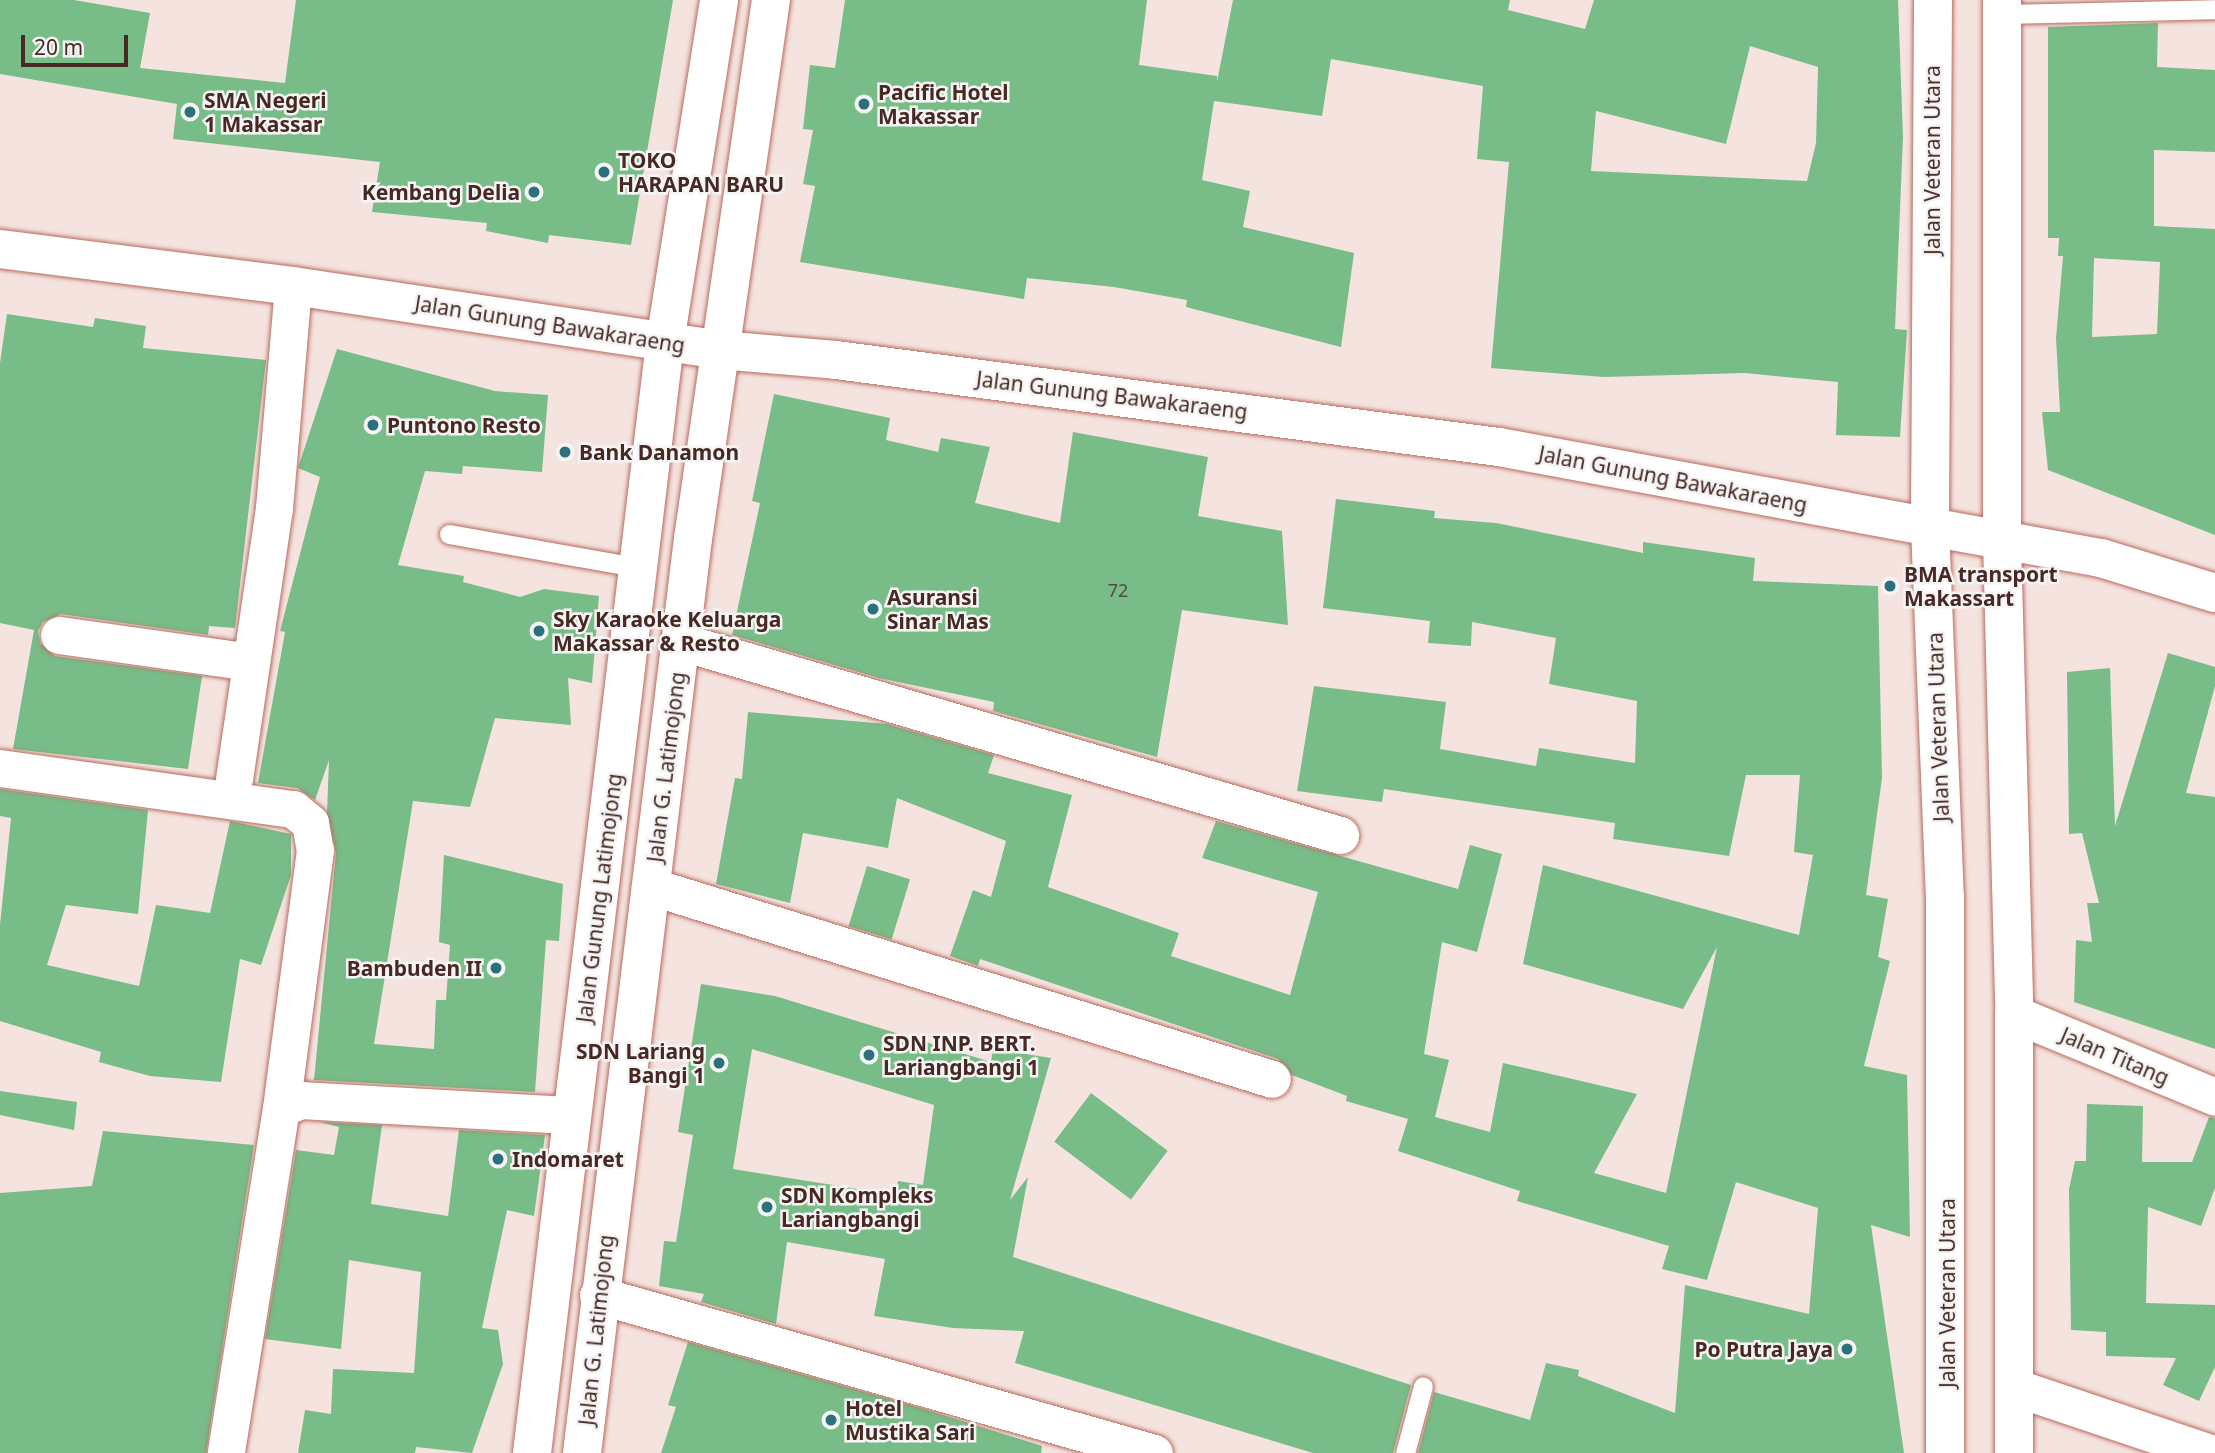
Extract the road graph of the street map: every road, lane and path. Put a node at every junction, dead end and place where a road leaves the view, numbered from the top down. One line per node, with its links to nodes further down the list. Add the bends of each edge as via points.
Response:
1 (719, 0): 8 (main road)
2 (771, 0): 9 (main road, Jalan G. Latimojong)
3 (1933, 0): 10 (main road, Jalan Veteran Utara)
4 (2002, 7): 5 (lane); 12 (main road)
5 (2215, 9)
6 (0, 249): 7 (main road, Jalan Gunung Bawakaraeng)
7 (293, 286): 8 (main road, Jalan Gunung Bawakaraeng); 17 (street, via 274,508)
8 (665, 342): 9 (main road, Jalan Gunung Bawakaraeng); 13 (main road, Jalan Gunung Latimojong)
9 (720, 350): 10 (main road, Jalan Gunung Bawakaraeng, via 904,369 1499,447); 16 (main road, Jalan G. Latimojong)
10 (1930, 527): 12 (main road, Jalan Gunung Bawakaraeng); 35 (main road, Jalan Veteran Utara, via 1945,897)
11 (449, 534): 13 (lane)
12 (2002, 541): 14 (main road, Jalan Gunung Bawakaraeng, via 2101,558); 22 (main road)
13 (637, 566): 26 (main road, Jalan Gunung Latimojong)
14 (2215, 593)
15 (59, 635): 17 (street)
16 (682, 642): 20 (street); 21 (main road, Jalan G. Latimojong)
17 (251, 663): 19 (street)
18 (0, 768): 25 (street, via 293,809 310,823 315,850)
19 (234, 779)
20 (1340, 835)
21 (650, 887): 23 (street); 27 (main road, Jalan G. Latimojong)
22 (2014, 1014): 24 (street, Jalan Titang); 29 (main road)
23 (1272, 1079)
24 (2215, 1097)
25 (281, 1108): 26 (street, via 301,1100); 30 (street)
26 (572, 1115): 31 (main road, Jalan Gunung Latimojong)
27 (598, 1295): 32 (main road, Jalan G. Latimojong); 33 (street)
28 (1423, 1386): 34 (lane)
29 (2014, 1387): 36 (main road); 37 (street)
30 (226, 1453)
31 (532, 1453)
32 (582, 1453)
33 (1154, 1453)
34 (1405, 1453)
35 (1945, 1453)
36 (2014, 1453)
37 (2210, 1453)

